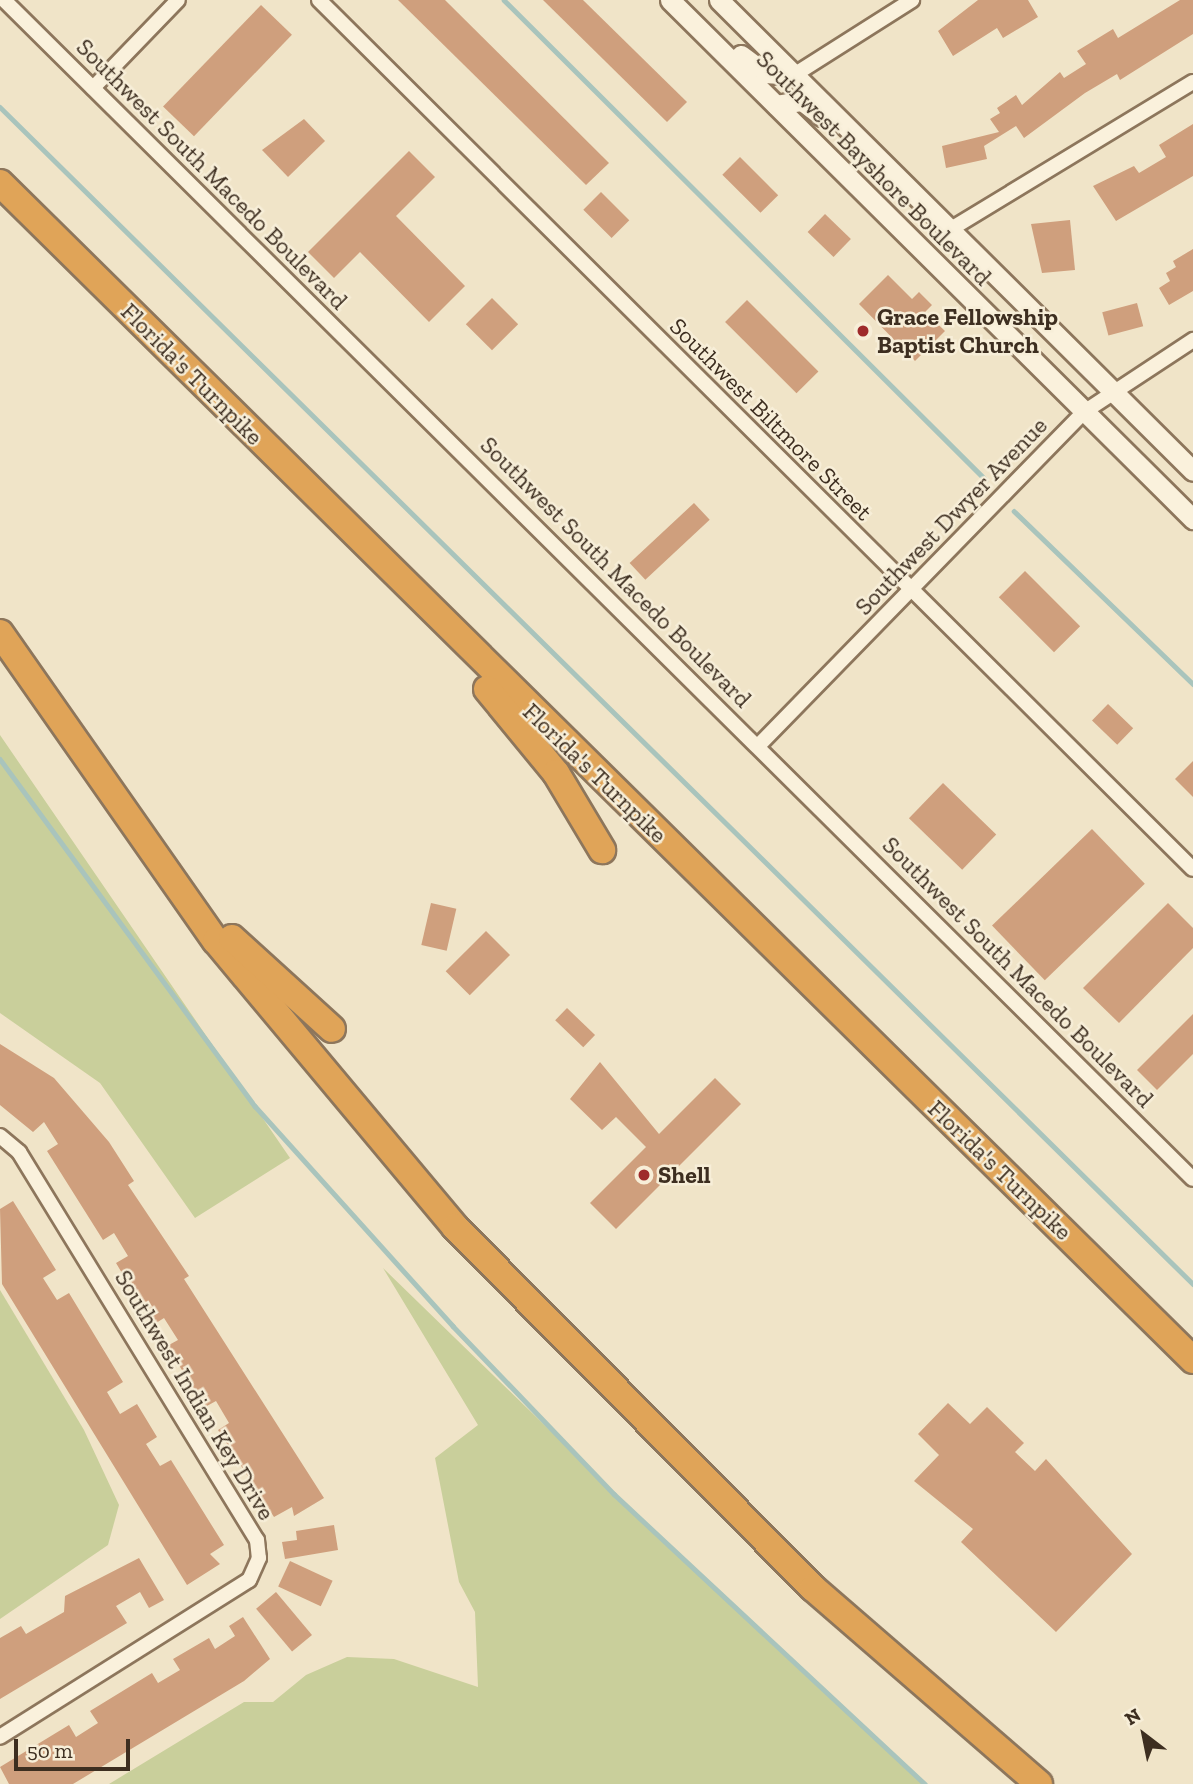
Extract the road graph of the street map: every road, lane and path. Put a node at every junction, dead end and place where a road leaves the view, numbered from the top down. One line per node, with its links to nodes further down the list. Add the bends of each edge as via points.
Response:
1 (4, 0): 10 (street, Southwest South Macedo Boulevard)
2 (178, 0): 10 (street)
3 (319, 0): 21 (street, Southwest Biltmore Street)
4 (670, 0): 11 (main road, Southwest Bayshore Boulevard)
5 (686, 0): 8 (main road, via 751,64 778,76)
6 (719, 0): 8 (main road, Southwest Bayshore Boulevard)
7 (912, 0): 8 (street)
8 (794, 75): 13 (main road, Southwest Bayshore Boulevard)
9 (1193, 82): 14 (street)
10 (93, 88): 23 (street, Southwest South Macedo Boulevard)
11 (776, 105): 13 (main road, via 803,101 898,194); 17 (main road, Southwest Bayshore Boulevard)
12 (0, 183): 20 (highway, Florida's Turnpike)
13 (922, 201): 14 (main road, Southwest Bayshore Boulevard)
14 (951, 229): 16 (main road, Southwest Bayshore Boulevard)
15 (1193, 340): 16 (street, Southwest Dwyer Avenue)
16 (1112, 391): 17 (street, Southwest Dwyer Avenue); 18 (main road, Southwest Bayshore Boulevard)
17 (1084, 412): 19 (main road, Southwest Bayshore Boulevard); 21 (street, Southwest Dwyer Avenue)
18 (1193, 471)
19 (1193, 519)
20 (396, 578): 24 (highway, via 429,628 555,773); 30 (highway, Florida's Turnpike)
21 (911, 590): 23 (street, Southwest Dwyer Avenue); 26 (street, Southwest Biltmore Street)
22 (0, 634): 25 (highway)
23 (759, 745): 29 (street, Southwest South Macedo Boulevard)
24 (602, 849)
25 (156, 858): 27 (highway, via 236,943); 32 (highway, via 216,942 437,1206 579,1356 813,1588)
26 (1193, 869)
27 (332, 1028)
28 (0, 1136): 31 (street, Southwest Indian Key Drive, via 27,1164 257,1540 259,1558 249,1580)
29 (1193, 1178)
30 (1193, 1360)
31 (0, 1737)
32 (1039, 1784)

